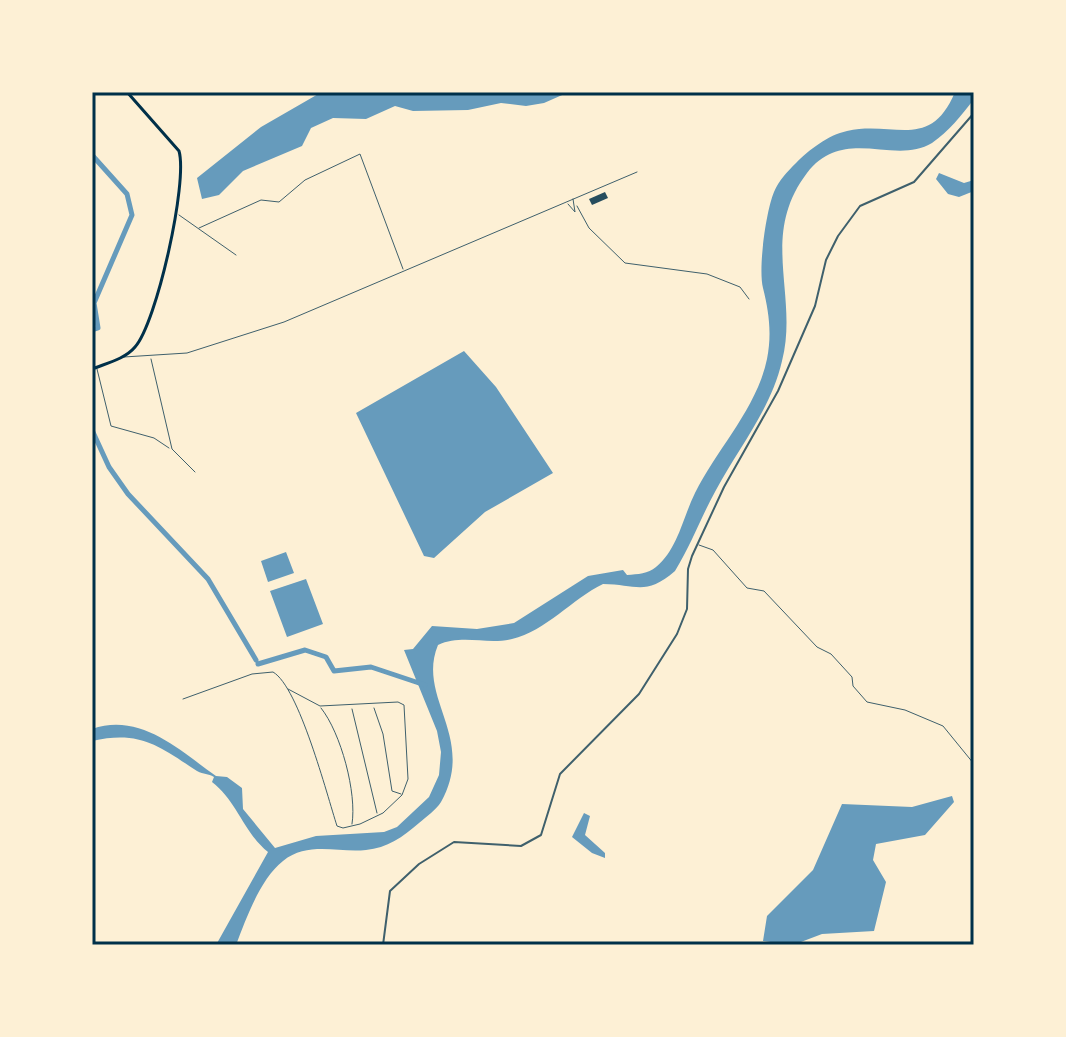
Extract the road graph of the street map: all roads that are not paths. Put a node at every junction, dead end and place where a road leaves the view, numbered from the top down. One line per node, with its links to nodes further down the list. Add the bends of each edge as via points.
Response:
1 (127, 92): 7 (main road, via 179,151)
2 (974, 113): 18 (street, via 914,182 860,206 838,236 778,391)
3 (637, 172): 4 (street)
4 (573, 199): 5 (street); 6 (street)
5 (567, 202): 6 (street, via 573,212); 10 (street)
6 (577, 206): 11 (street, via 589,228 625,263 703,273 740,287)
7 (176, 213): 8 (street); 13 (main road, via 147,325 139,342)
8 (199, 228): 9 (street); 10 (street, via 261,200 279,202 305,180 360,154)
9 (236, 255)
10 (404, 272): 12 (street, via 231,340 187,353)
11 (749, 299)
12 (150, 356): 13 (street); 16 (street)
13 (122, 357): 14 (main road)
14 (97, 367): 15 (main road); 16 (street, via 111,426)
15 (92, 369)
16 (171, 447): 17 (street)
17 (195, 472)
18 (698, 545): 24 (street, via 713,550 747,588 764,591 817,647 831,654 867,702 943,726); 28 (street, via 689,565 687,609 677,634 646,686 560,774 541,835 521,846 454,842 413,867 390,891)
19 (288, 689): 20 (street, via 279,675 266,671); 22 (street); 27 (street, via 324,778 336,824)
20 (183, 699)
21 (373, 705): 23 (street); 25 (street, via 392,791); 25 (street, via 398,702 405,708 408,779)
22 (320, 706): 23 (street); 27 (street, via 337,733 355,805)
23 (352, 706): 26 (street)
24 (974, 764)
25 (402, 795): 26 (street)
26 (378, 816): 27 (street)
27 (352, 827)
28 (383, 945)

